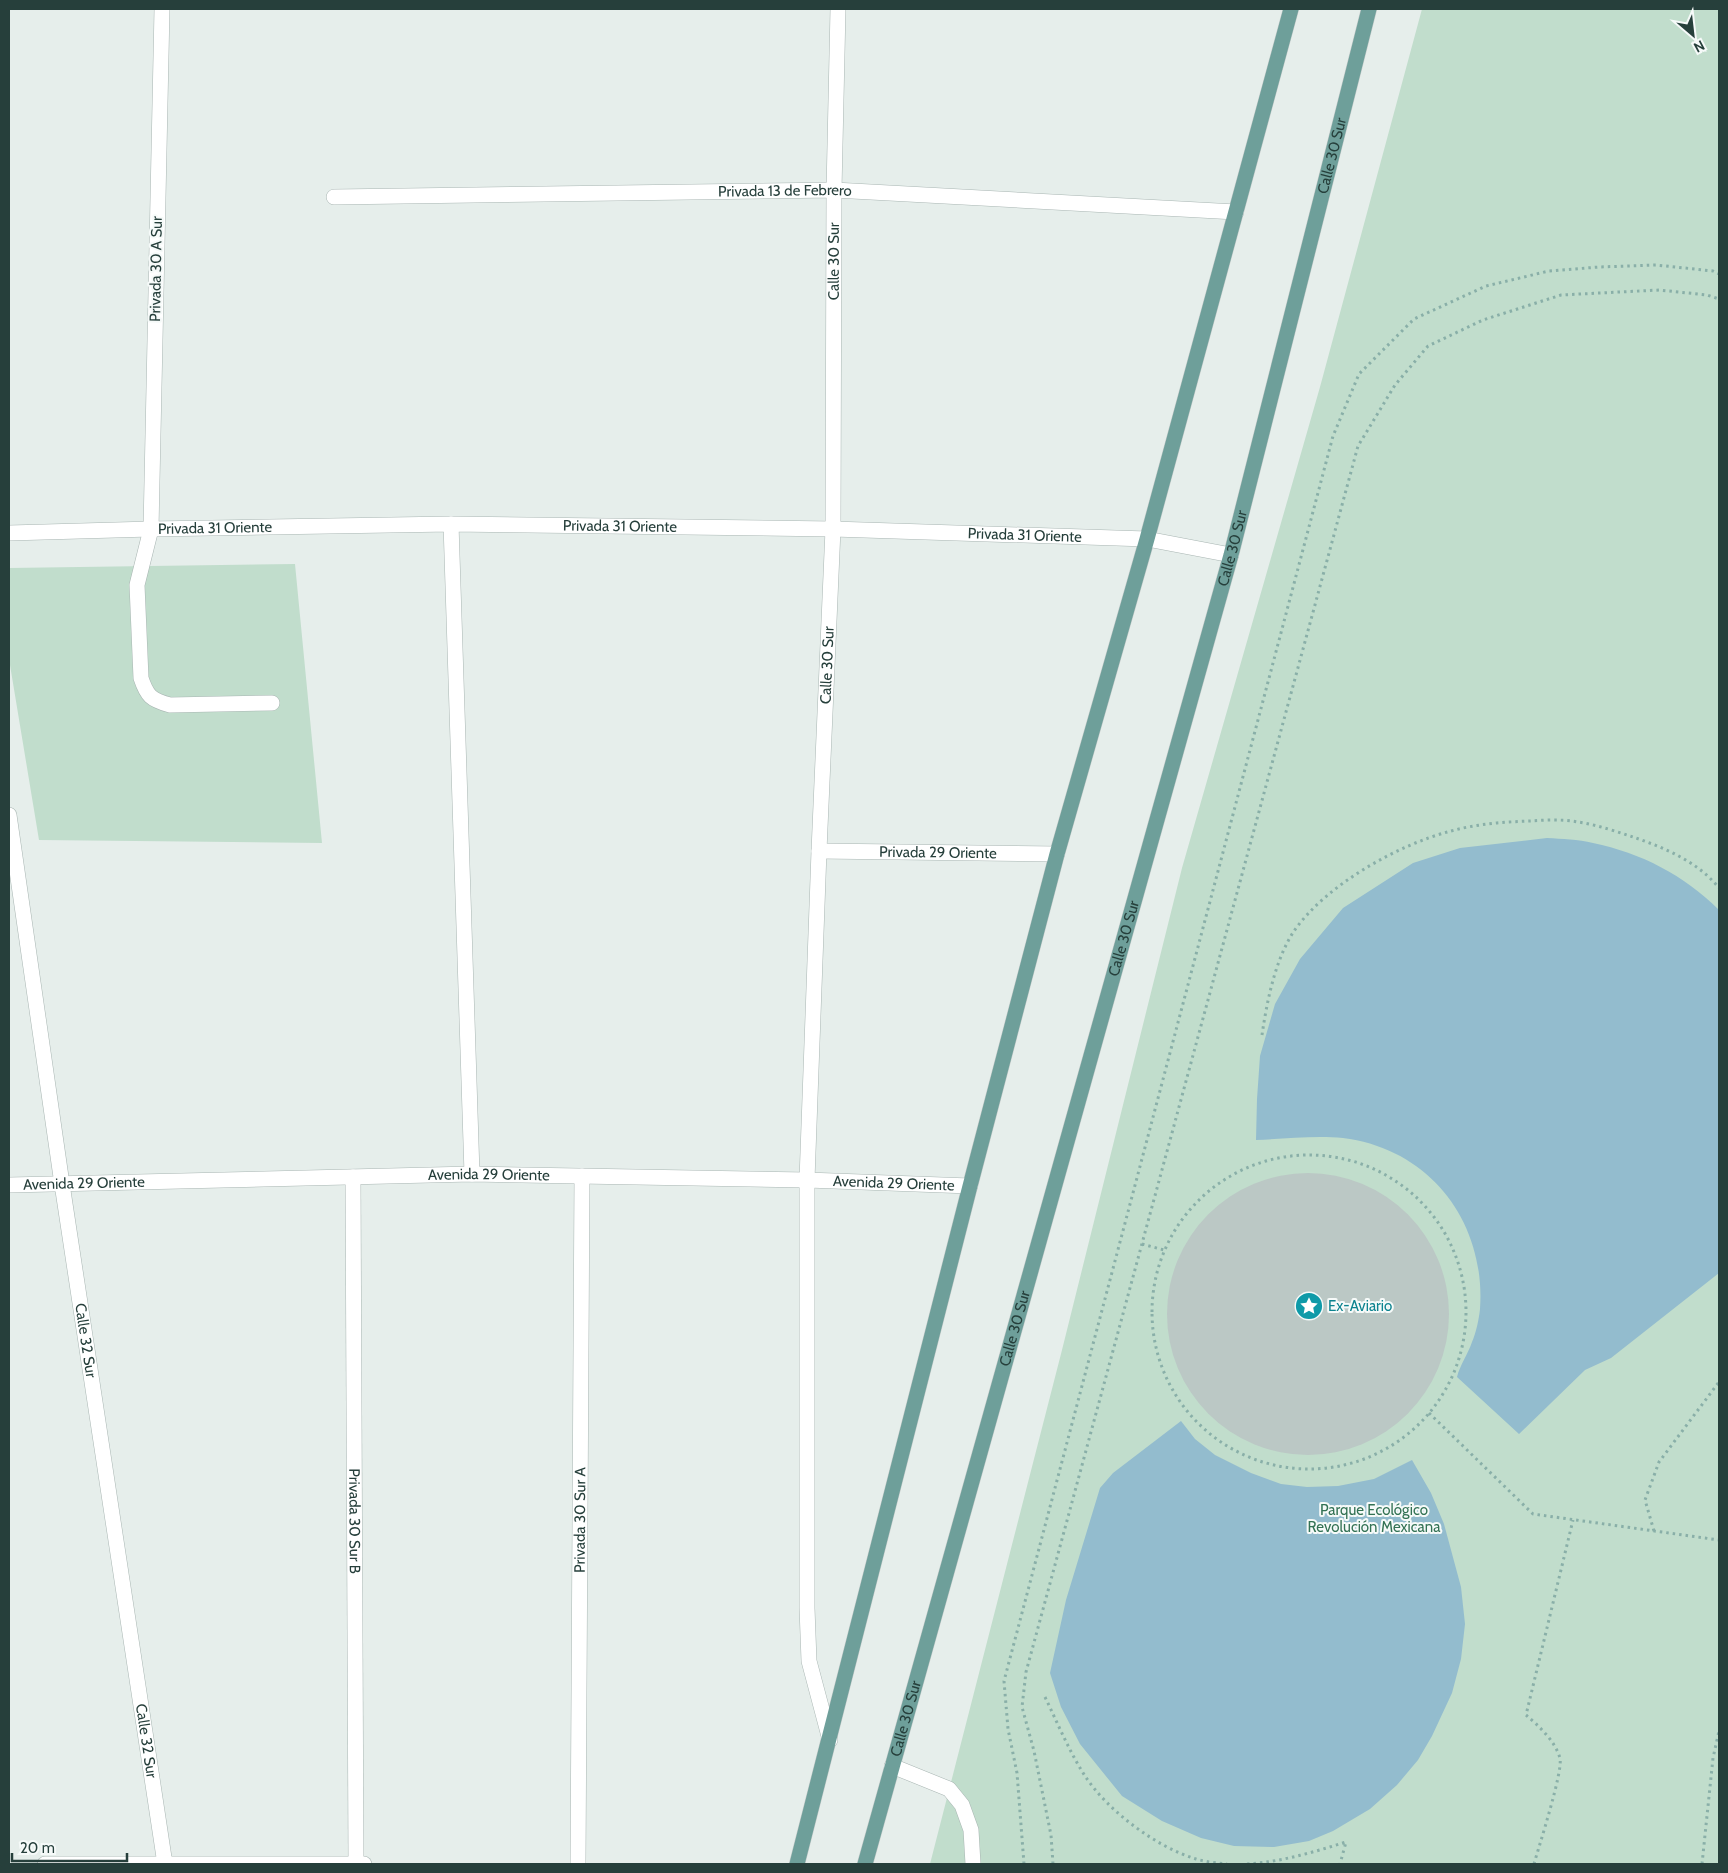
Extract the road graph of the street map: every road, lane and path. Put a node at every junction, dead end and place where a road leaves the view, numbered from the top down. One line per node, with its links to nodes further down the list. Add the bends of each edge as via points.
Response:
1 (162, 9): 11 (street, Privada 30 A Sur)
2 (838, 9): 5 (street, Calle 30 Sur)
3 (1291, 9): 7 (main road, Calle 30 Sur)
4 (1369, 9): 15 (main road, Calle 30 Sur)
5 (834, 190): 6 (street, Privada 13 de Febrero); 7 (street, Privada 13 de Febrero); 12 (street, Calle 30 Sur)
6 (334, 197)
7 (1236, 212): 14 (main road, Calle 30 Sur)
8 (1719, 274): 48 (path, via 1656,265 1599,267 1549,270 1486,286 1414,319 1359,374 1333,436 1004,1680 1008,1729 1017,1773)
9 (1719, 300): 29 (path, via 1707,295 1659,290 1561,295 1483,320 1428,346 1395,385 1362,438)
10 (451, 524): 11 (street, Privada 31 Oriente); 12 (street, Privada 31 Oriente); 22 (street)
11 (151, 529): 13 (street, Privada 31 Oriente); 16 (street, Privada 30 A Sur, via 137,586 141,678 146,691 156,701 170,705)
12 (833, 530): 14 (street, Privada 31 Oriente); 18 (street, Calle 30 Sur)
13 (9, 533)
14 (1147, 539): 15 (street, Privada 31 Oriente); 19 (main road, Calle 30 Sur)
15 (1231, 555): 39 (main road, Calle 30 Sur)
16 (272, 703)
17 (9, 816): 26 (street, Calle 32 Sur)
18 (819, 851): 19 (street, Privada 29 Oriente); 25 (street, Calle 30 Sur)
19 (1057, 854): 28 (main road, Calle 30 Sur)
20 (1719, 888): 21 (path, via 1698,867 1665,848 1578,821 1498,822 1451,831 1402,848 1359,872 1322,901 1294,931 1277,966 1266,1003)
21 (1262, 1035)
22 (472, 1174): 23 (street, Avenida 29 Oriente); 24 (street, Avenida 29 Oriente)
23 (582, 1176): 25 (street, Avenida 29 Oriente); 44 (street, Privada 30 Sur A)
24 (353, 1177): 26 (street, Avenida 29 Oriente); 42 (street, Privada 30 Sur B)
25 (807, 1180): 28 (street, Avenida 29 Oriente); 38 (street, Calle 30 Sur, via 808,1652)
26 (62, 1184): 27 (street, Avenida 29 Oriente); 41 (street, Calle 32 Sur)
27 (9, 1185)
28 (970, 1186): 38 (main road, Calle 30 Sur)
29 (1142, 1244): 30 (path); 49 (path, via 1026,1672 1022,1707 1051,1835)
30 (1164, 1250): 32 (path, via 1153,1286 1150,1312 1160,1366 1170,1390 1186,1413 1227,1447 1277,1467 1331,1468 1357,1462 1382,1451 1405,1436); 32 (path, via 1186,1214 1204,1195 1249,1167 1300,1155 1344,1159 1378,1170 1421,1201 1438,1220 1452,1244 1466,1294 1463,1347 1454,1373)
31 (1719, 1382): 34 (path, via 1659,1462 1645,1500)
32 (1429, 1413): 33 (path, via 1533,1514)
33 (1573, 1520): 34 (path); 53 (path, via 1526,1716 1542,1729 1560,1758 1558,1777)
34 (1654, 1531): 35 (path)
35 (1719, 1540)
36 (1045, 1698): 50 (path, via 1072,1754 1104,1800 1166,1847 1197,1859)
37 (1719, 1731): 54 (path)
38 (830, 1740): 45 (main road, Calle 30 Sur)
39 (892, 1766): 46 (main road, Calle 30 Sur); 47 (street, via 949,1789 962,1805 971,1830)
40 (46, 1864): 41 (street)
41 (165, 1864): 42 (street)
42 (356, 1864): 43 (street)
43 (366, 1864)
44 (578, 1864)
45 (797, 1864)
46 (865, 1864)
47 (973, 1864)
48 (1024, 1864)
49 (1053, 1864)
50 (1227, 1864)
51 (1247, 1864): 52 (path, via 1267,1863 1346,1842)
52 (1340, 1864)
53 (1534, 1864)
54 (1702, 1864)

